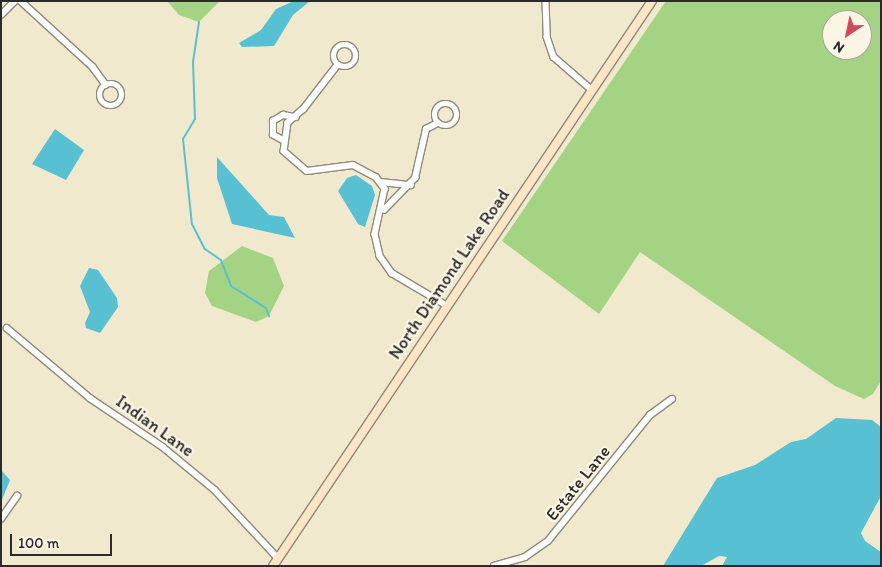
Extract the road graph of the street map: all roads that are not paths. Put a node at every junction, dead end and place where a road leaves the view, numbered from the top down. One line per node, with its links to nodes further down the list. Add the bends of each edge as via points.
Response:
1 (15, 1): 5 (street)
2 (21, 1): 7 (street, via 94,67)
3 (546, 1): 8 (street, via 547,37 554,57)
4 (652, 1): 8 (street, North Diamond Lake Road)
5 (1, 15)
6 (338, 65): 6 (street, via 354,63 354,49 348,45 337,49); 9 (street)
7 (106, 85)
8 (592, 90): 15 (street, North Diamond Lake Road)
9 (296, 117): 11 (street, via 288,122); 11 (street, via 283,115 273,121 273,135)
10 (438, 123): 10 (street, via 452,125 456,109 440,106 435,116); 13 (street, via 426,129)
11 (282, 140): 12 (street, via 289,159 307,171 361,166)
12 (381, 182): 13 (street); 14 (street)
13 (411, 185): 14 (street)
14 (384, 210): 15 (street, via 375,234 386,267)
15 (446, 305): 20 (street, North Diamond Lake Road)
16 (7, 328): 20 (street, Indian Lane, via 90,398 163,447 215,490)
17 (672, 399): 22 (street, Estate Lane, via 650,415 548,542 525,557)
18 (17, 496): 19 (street)
19 (1, 519)
20 (278, 558): 21 (street, North Diamond Lake Road)
21 (272, 566)
22 (494, 566)

